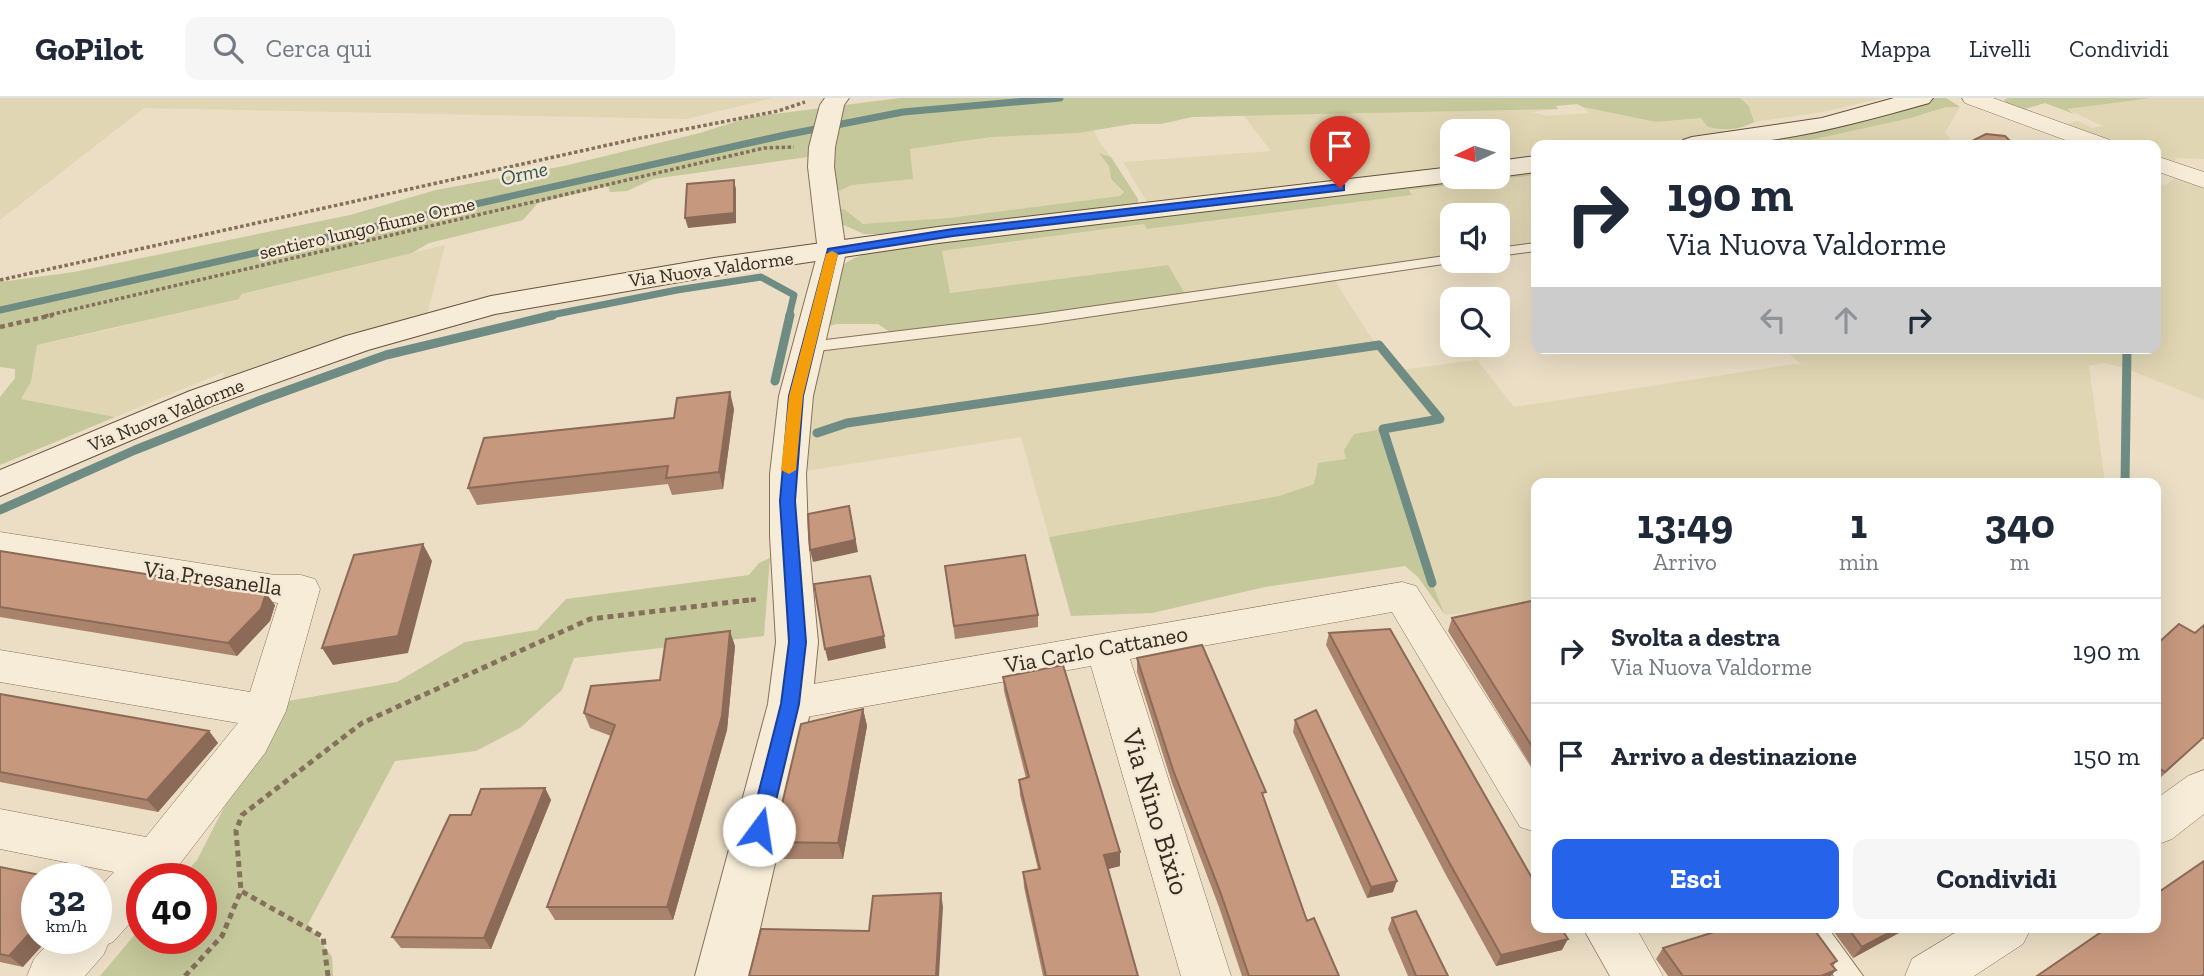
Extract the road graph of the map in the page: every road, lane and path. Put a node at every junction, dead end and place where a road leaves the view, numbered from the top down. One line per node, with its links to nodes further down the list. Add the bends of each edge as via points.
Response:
1 (1920, 98): 4 (main road, via 1824,125)
2 (1973, 98): 5 (street)
3 (827, 101): 6 (main road); 16 (path)
4 (1725, 140)
5 (2087, 140)
6 (822, 147): 14 (main road); 17 (path, sentiero lungo fiume Orme, via 764,148)
7 (1531, 165): 9 (main road)
8 (2161, 165): 11 (street)
9 (1510, 167)
10 (1440, 176): 14 (main road, Via Nuova Valdorme, via 969,231)
11 (2204, 180)
12 (1531, 248): 13 (lane)
13 (1510, 250)
14 (832, 252): 18 (main road); 19 (main road, Via Nuova Valdorme, via 620,282 491,305 425,323 202,398)
15 (1440, 261): 18 (lane, via 1040,319)
16 (0, 280)
17 (0, 327)
18 (809, 346): 21 (main road, via 796,396 788,474)
19 (0, 485)
20 (0, 545): 25 (street, Via Presanella, via 275,589 301,589)
21 (795, 595): 24 (main road, via 797,642); 31 (path, via 590,619 362,723 242,815 236,831)
22 (1106, 647): 24 (street, Via Carlo Cattaneo); 27 (street, Via Carlo Cattaneo, via 1402,596); 41 (street, Via Nino Bixio)
23 (0, 666): 25 (street)
24 (790, 704): 40 (main road)
25 (265, 711): 30 (street, Via Presanella, via 250,741)
26 (2204, 789): 28 (street)
27 (1531, 805)
28 (2161, 821)
29 (0, 829): 30 (street)
30 (156, 860): 32 (street, Via Presanella)
31 (241, 891): 38 (path, via 222,936); 39 (path, via 323,937)
32 (112, 908)
33 (1611, 933): 42 (street)
34 (1817, 933): 43 (lane)
35 (1998, 933): 44 (street)
36 (72, 954): 37 (street)
37 (52, 976)
38 (185, 976)
39 (328, 976)
40 (722, 976)
41 (1206, 976)
42 (1638, 976)
43 (1850, 976)
44 (1930, 976)

